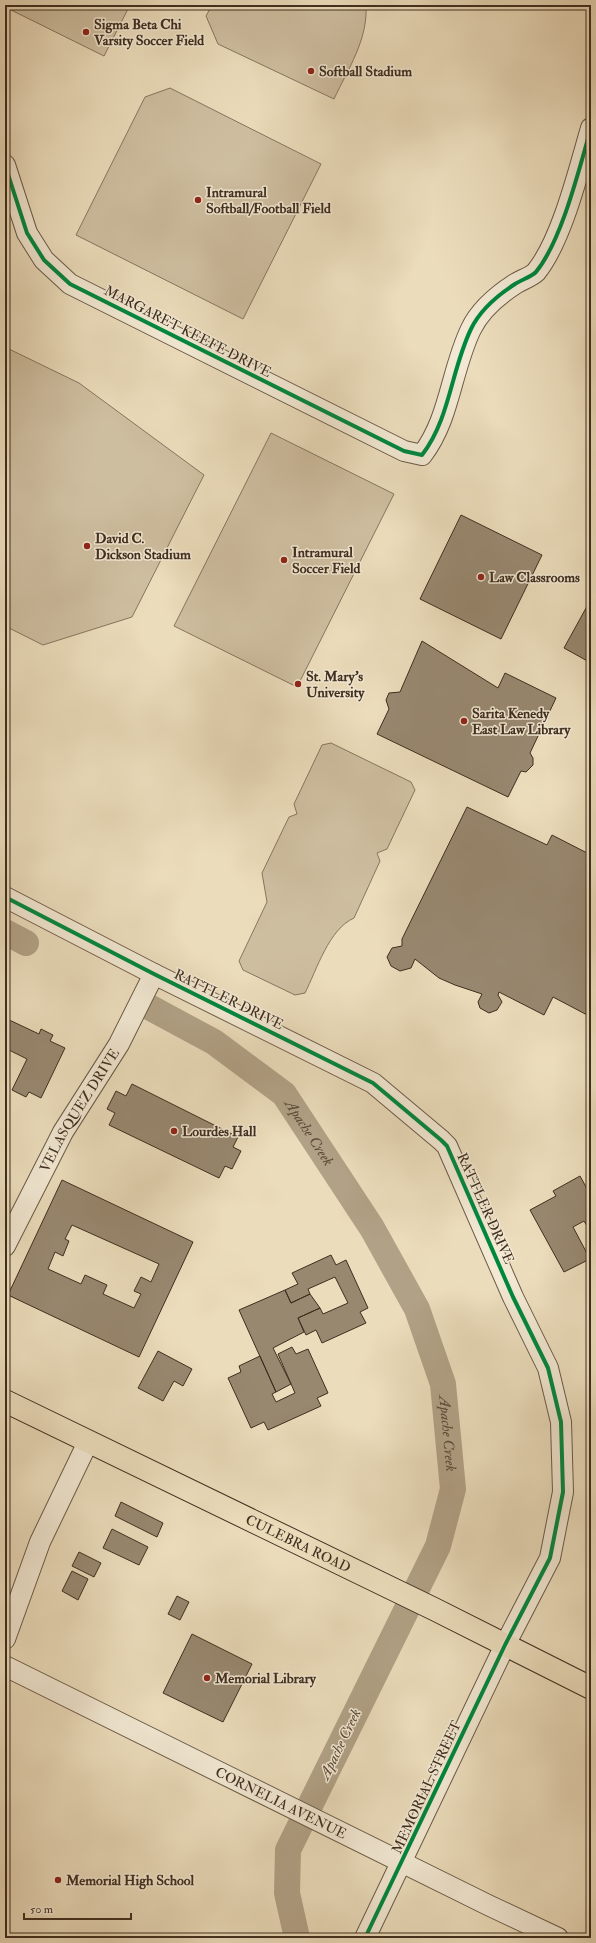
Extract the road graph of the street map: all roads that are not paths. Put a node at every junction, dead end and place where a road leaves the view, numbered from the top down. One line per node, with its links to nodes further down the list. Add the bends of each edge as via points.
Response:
1 (591, 128): 2 (street, MARGARET KEEFE DRIVE, via 549,254 534,273 496,297 471,327 460,352 434,440 422,455 404,451 70,284 44,260 27,233)
2 (5, 165)
3 (5, 897): 4 (street, RATTLER DRIVE)
4 (154, 974): 5 (street, VELASQUEZ DRIVE, via 119,1044 63,1132); 9 (street, RATTLER DRIVE, via 373,1083 447,1146 513,1298 548,1368 561,1422 563,1492 550,1558)
5 (5, 1246)
6 (5, 1402): 7 (main road, CULEBRA ROAD)
7 (88, 1442): 8 (street, via 40,1542); 9 (main road, CULEBRA ROAD)
8 (5, 1639)
9 (505, 1645): 11 (main road, CULEBRA ROAD); 12 (street, MEMORIAL STREET)
10 (5, 1666): 12 (street, CORNELIA AVENUE)
11 (591, 1688)
12 (402, 1863): 13 (street, MEMORIAL STREET); 14 (street, CORNELIA AVENUE)
13 (365, 1938)
14 (558, 1938)

